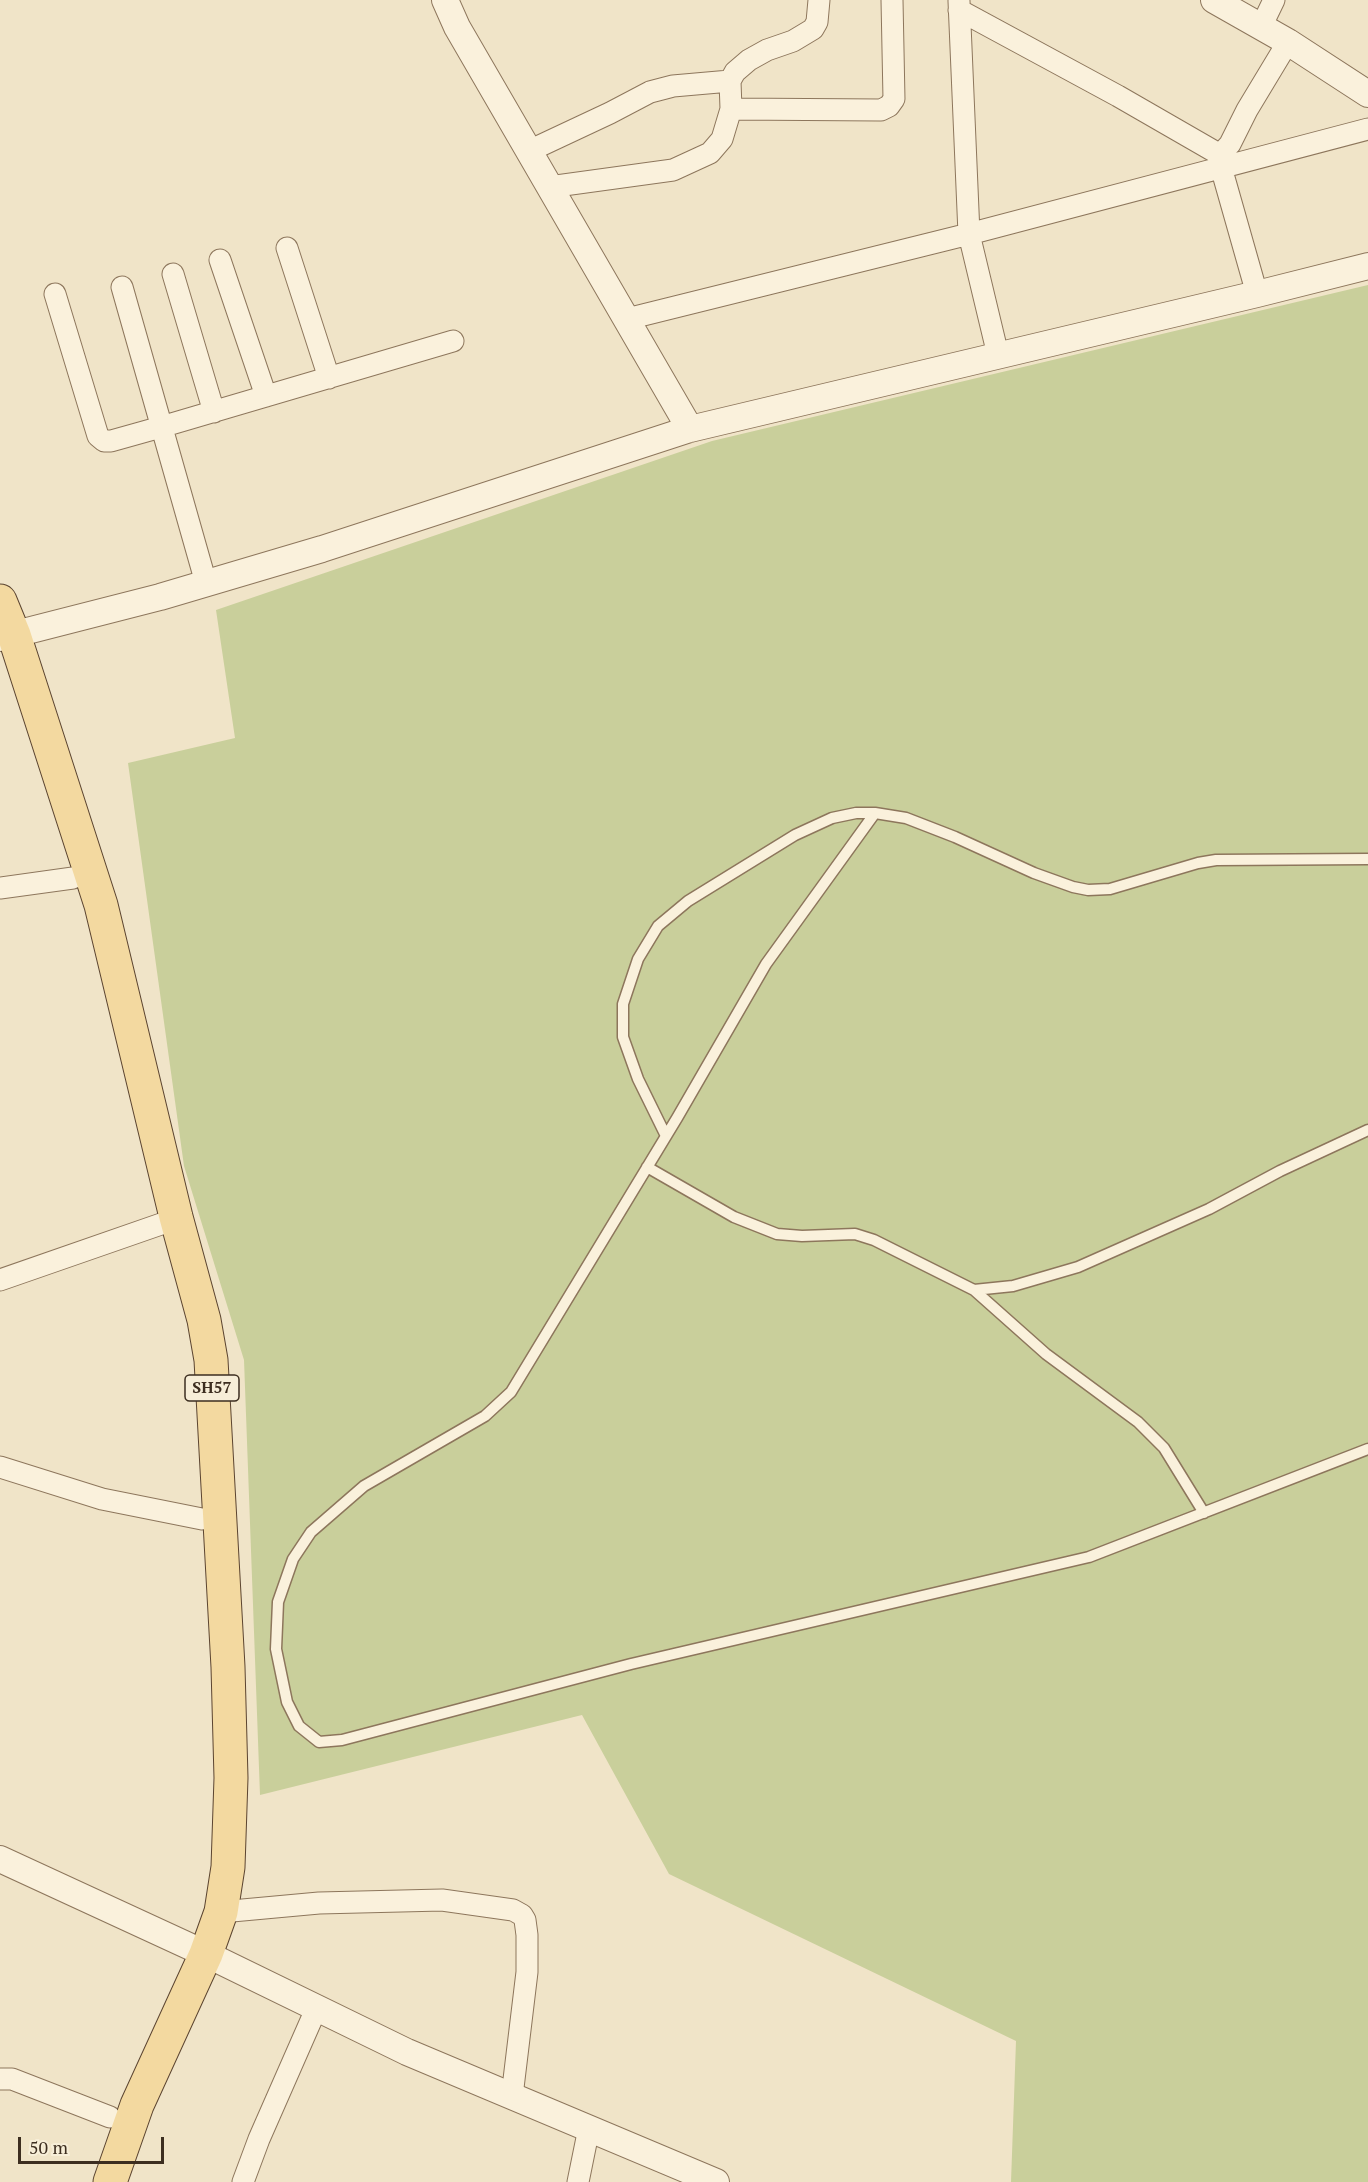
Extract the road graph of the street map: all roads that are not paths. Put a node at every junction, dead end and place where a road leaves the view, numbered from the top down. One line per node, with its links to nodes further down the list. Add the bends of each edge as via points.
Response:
1 (445, 0): 13 (street)
2 (819, 0): 9 (street, via 818,22 813,29 749,60)
3 (892, 0): 11 (street, via 894,99 889,106 881,110)
4 (1214, 0): 7 (street)
5 (1274, 0): 7 (street)
6 (959, 5): 14 (street, via 1208,147); 16 (street)
7 (1261, 27): 8 (street)
8 (1288, 42): 10 (street); 14 (street)
9 (730, 81): 11 (street); 13 (street, via 650,92)
10 (1368, 94)
11 (731, 109): 15 (street, via 722,139 710,153 695,161 673,170)
12 (1368, 129): 14 (street)
13 (529, 151): 15 (street)
14 (1221, 162): 16 (street); 23 (street)
15 (549, 186): 24 (street)
16 (969, 234): 24 (street); 26 (street)
17 (287, 248): 27 (street)
18 (220, 260): 28 (street)
19 (1368, 266): 23 (street)
20 (173, 274): 29 (street)
21 (122, 287): 30 (street)
22 (55, 294): 30 (street, via 98,436 111,441)
23 (1257, 294): 26 (street)
24 (627, 319): 31 (street)
25 (453, 341): 27 (street)
26 (998, 355): 31 (street)
27 (328, 378): 28 (street)
28 (266, 396): 29 (street)
29 (214, 412): 30 (street)
30 (161, 427): 32 (street)
31 (690, 429): 32 (street)
32 (206, 583): 34 (street)
33 (0, 601): 34 (main road, SH57)
34 (5, 644): 37 (main road, SH57); 50 (main road, SH57, via 62,778 101,905 199,1300 210,1360 231,1778 228,1868)
35 (875, 813): 36 (lane, via 906,818 1034,873 1088,890 1110,889 1216,860); 40 (lane, via 766,964); 40 (lane, via 832,818 795,835 697,895 658,926 638,959 623,1004 623,1037)
36 (1368, 859)
37 (73, 878): 38 (street); 42 (main road, SH57)
38 (0, 888)
39 (1368, 1130): 44 (lane, via 1209,1209 1078,1267 1013,1286)
40 (666, 1136): 41 (lane)
41 (647, 1167): 44 (lane, via 734,1217 777,1234 855,1234); 47 (lane, via 511,1392 485,1416 364,1486 311,1532 293,1558 278,1602 276,1649 287,1702 299,1726 319,1742 342,1740 631,1664 1089,1557)
42 (164, 1223): 43 (street); 48 (main road, SH57, via 195,1371)
43 (0, 1280)
44 (974, 1290): 47 (lane, via 1046,1354 1138,1422 1164,1448)
45 (1368, 1449): 47 (lane)
46 (0, 1467): 48 (street, via 102,1499)
47 (1204, 1513)
48 (202, 1519): 51 (main road, SH57, via 214,1780 210,1871)
49 (0, 1859): 51 (street)
50 (221, 1912): 51 (main road, SH57); 54 (street, via 319,1903 442,1900 513,1910 522,1915 527,1935 527,1972)
51 (197, 1950): 52 (street); 55 (main road, SH57); 58 (main road, SH57)
52 (317, 2007): 54 (street, via 407,2052); 59 (street)
53 (0, 2079): 55 (street, via 12,2079)
54 (512, 2096): 56 (street)
55 (110, 2116): 57 (main road, SH57)
56 (589, 2128): 60 (street); 61 (street)
57 (86, 2182)
58 (110, 2182)
59 (243, 2182)
60 (578, 2182)
61 (716, 2182)

